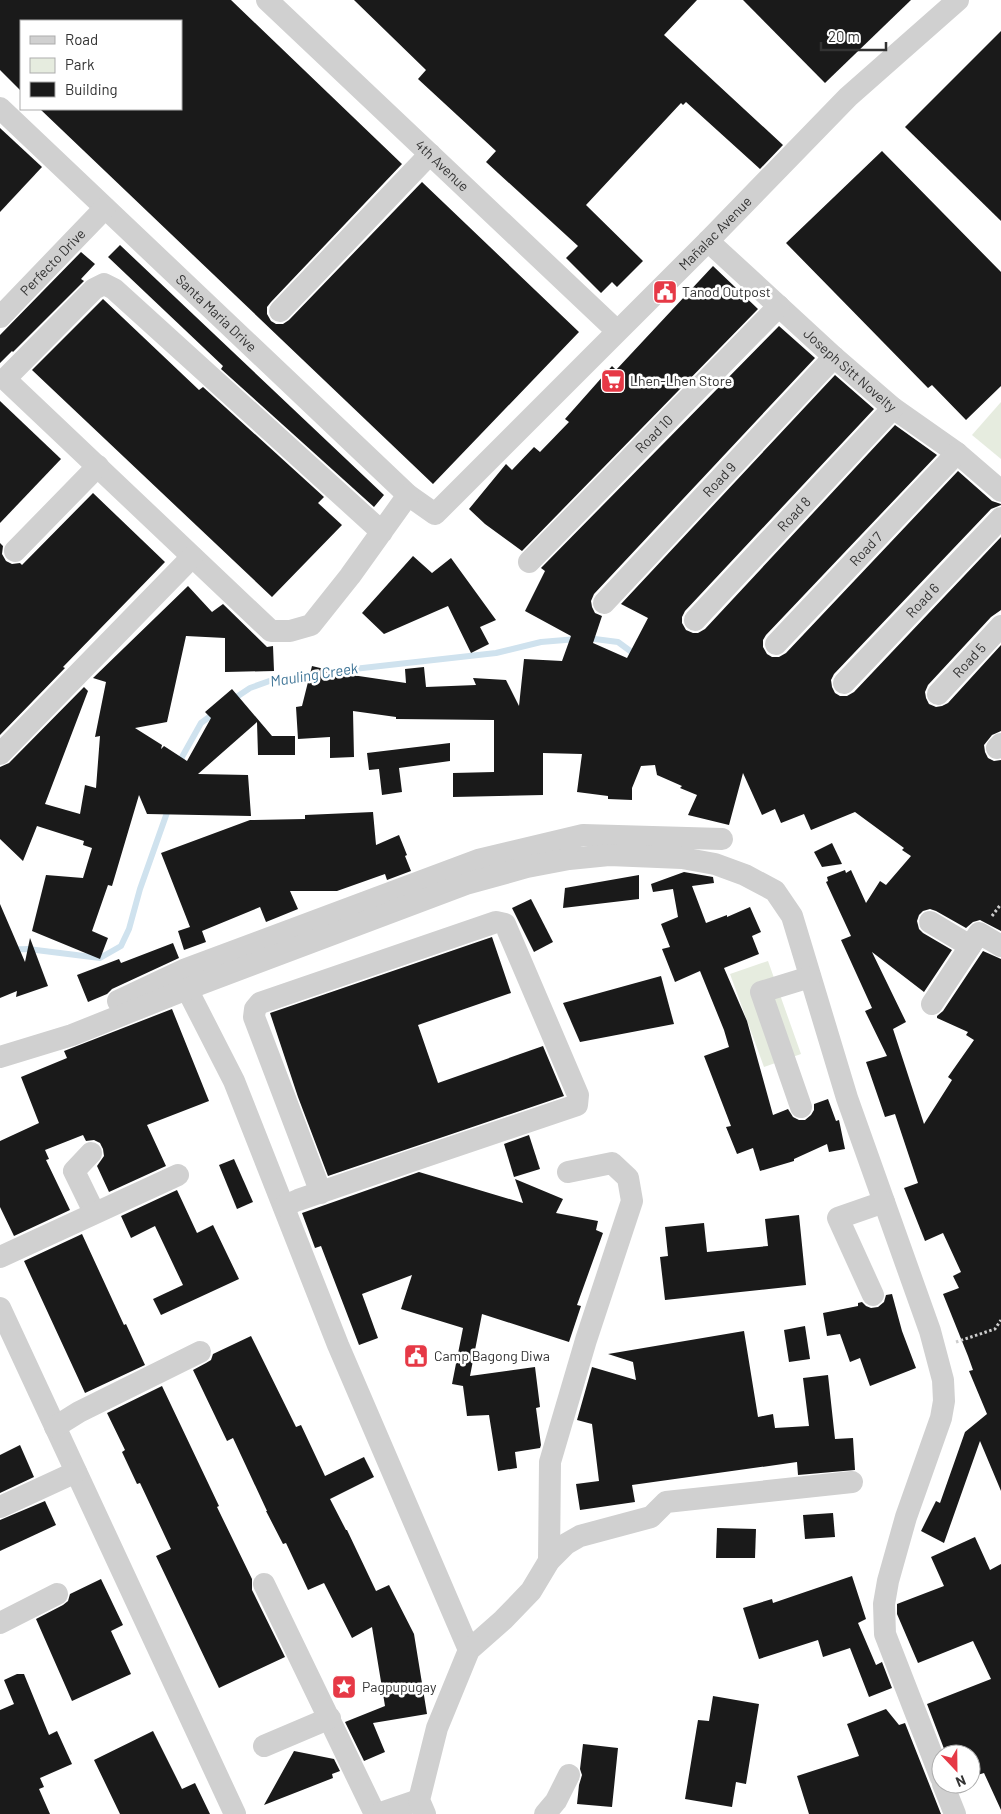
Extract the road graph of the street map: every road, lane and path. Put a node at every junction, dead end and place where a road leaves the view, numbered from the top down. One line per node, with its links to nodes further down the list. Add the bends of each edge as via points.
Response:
1 (266, 0): 4 (street, 4th Avenue)
2 (958, 0): 6 (street, Mañalac Avenue, via 848,97)
3 (0, 108): 5 (street, Santa Maria Drive)
4 (430, 154): 8 (street); 10 (street, 4th Avenue)
5 (105, 208): 9 (street, Perfecto Drive); 16 (street, Santa Maria Drive)
6 (708, 241): 7 (street, Joseph Sitt Novelty); 10 (street, Mañalac Avenue)
7 (779, 306): 11 (street, Joseph Sitt Novelty); 22 (street, Road 10)
8 (280, 311)
9 (0, 317)
10 (617, 331): 17 (street, Mañalac Avenue)
11 (834, 357): 12 (street, Joseph Sitt Novelty); 23 (street, Road 9)
12 (893, 408): 13 (street, Joseph Sitt Novelty); 24 (street, Road 8)
13 (957, 453): 15 (street, Joseph Sitt Novelty); 26 (street, Road 7)
14 (98, 466): 19 (street, via 5,379 94,289 104,284 114,289); 20 (street); 21 (street)
15 (1001, 491)
16 (408, 495): 17 (street, Santa Maria Drive); 19 (street)
17 (435, 514)
18 (1001, 518): 27 (street, Road 6)
19 (382, 532): 21 (street, via 311,625 290,631 271,632)
20 (15, 550)
21 (192, 557): 29 (street)
22 (529, 562)
23 (604, 603)
24 (695, 620)
25 (1001, 626): 28 (street, Road 5)
26 (776, 644)
27 (844, 683)
28 (938, 694)
29 (0, 754)
30 (722, 839): 37 (street, via 583,835 478,860 186,969 78,1020)
31 (930, 922): 32 (street)
32 (970, 946): 33 (street, via 979,933); 36 (street)
33 (1001, 946)
34 (810, 977): 35 (street, via 792,916 775,891 759,881 715,864 682,858 609,856 527,866 466,884); 39 (street, via 761,992); 44 (street, via 847,1098)
35 (188, 989): 38 (street, via 72,1035); 45 (street, via 234,1081)
36 (932, 1004)
37 (0, 1041)
38 (0, 1057)
39 (801, 1107)
40 (91, 1153): 46 (street, via 74,1171)
41 (568, 1172): 57 (street, via 612,1163 628,1178 632,1201 550,1462)
42 (178, 1174): 46 (street)
43 (321, 1193): 43 (street, via 254,1017 254,1009 260,1003 496,922 504,924 578,1095 577,1105); 45 (street)
44 (884, 1202): 48 (street, via 838,1218); 51 (street)
45 (284, 1206): 61 (street, via 338,1344)
46 (94, 1212): 47 (street)
47 (0, 1258)
48 (873, 1295)
49 (0, 1308): 53 (street)
50 (1001, 1320): 51 (path, via 995,1329)
51 (935, 1348): 64 (street, via 944,1380 941,1418 904,1526 884,1604 885,1634)
52 (200, 1352): 53 (street)
53 (55, 1427): 54 (street)
54 (76, 1472): 56 (street); 68 (street)
55 (852, 1482): 57 (street, via 666,1502 651,1517 580,1536 566,1544)
56 (0, 1507)
57 (549, 1561): 61 (street, via 531,1591)
58 (264, 1584): 62 (street)
59 (57, 1594): 60 (street)
60 (0, 1623)
61 (469, 1650): 67 (street, via 437,1728)
62 (330, 1718): 63 (street); 69 (street)
63 (264, 1746)
64 (931, 1753)
65 (569, 1775): 70 (street, via 556,1801)
66 (947, 1794): 71 (street)
67 (422, 1807): 69 (street)
68 (235, 1814)
69 (376, 1814)
70 (545, 1814)
71 (956, 1814)

